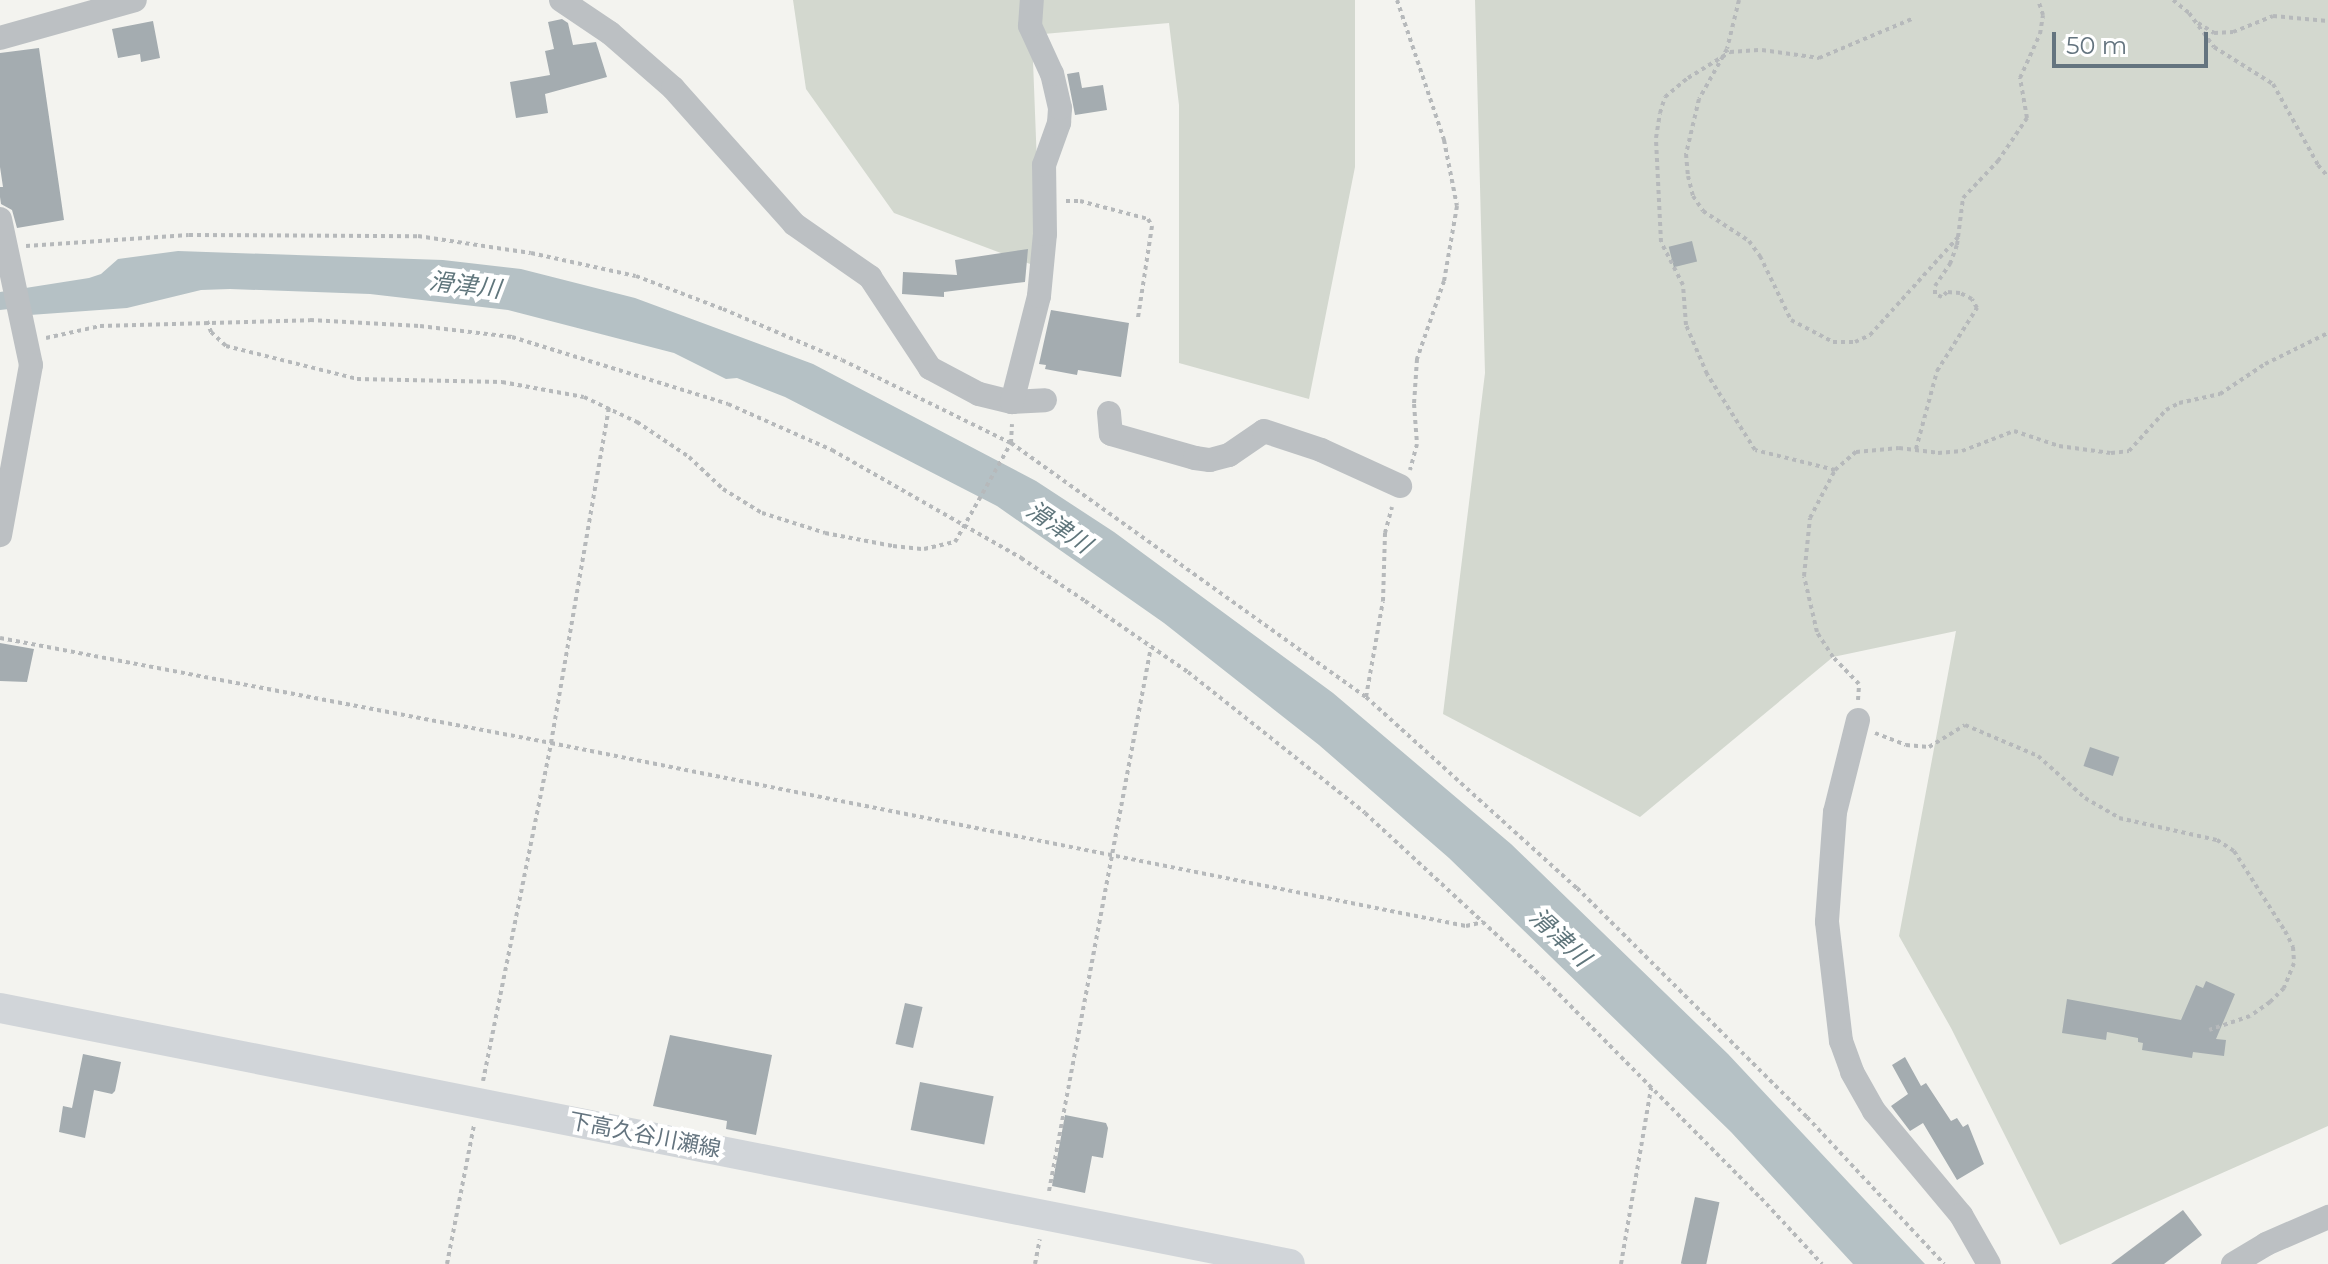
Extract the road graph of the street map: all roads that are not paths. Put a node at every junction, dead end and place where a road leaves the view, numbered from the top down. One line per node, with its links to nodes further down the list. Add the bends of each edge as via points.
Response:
1 (135, 0): 4 (street)
2 (561, 0): 7 (street, via 610,33 673,88 794,224 870,277 930,368 979,394)
3 (1032, 0): 7 (street, via 1030,26 1052,74 1060,108 1044,165 1039,296)
4 (0, 38)
5 (0, 219): 10 (street, via 28,338 29,389)
6 (1045, 400): 7 (street)
7 (1012, 402)
8 (1109, 413): 9 (street, via 1111,434 1195,458 1229,455 1264,431)
9 (1400, 486)
10 (0, 535)
11 (1858, 720): 15 (street, via 1835,812 1827,922 1841,1041 1874,1111 1961,1215)
12 (0, 1008): 14 (main road, 下高久谷川瀬線)
13 (2328, 1217): 16 (street)
14 (1290, 1264)
15 (1989, 1264)
16 (2233, 1264)

